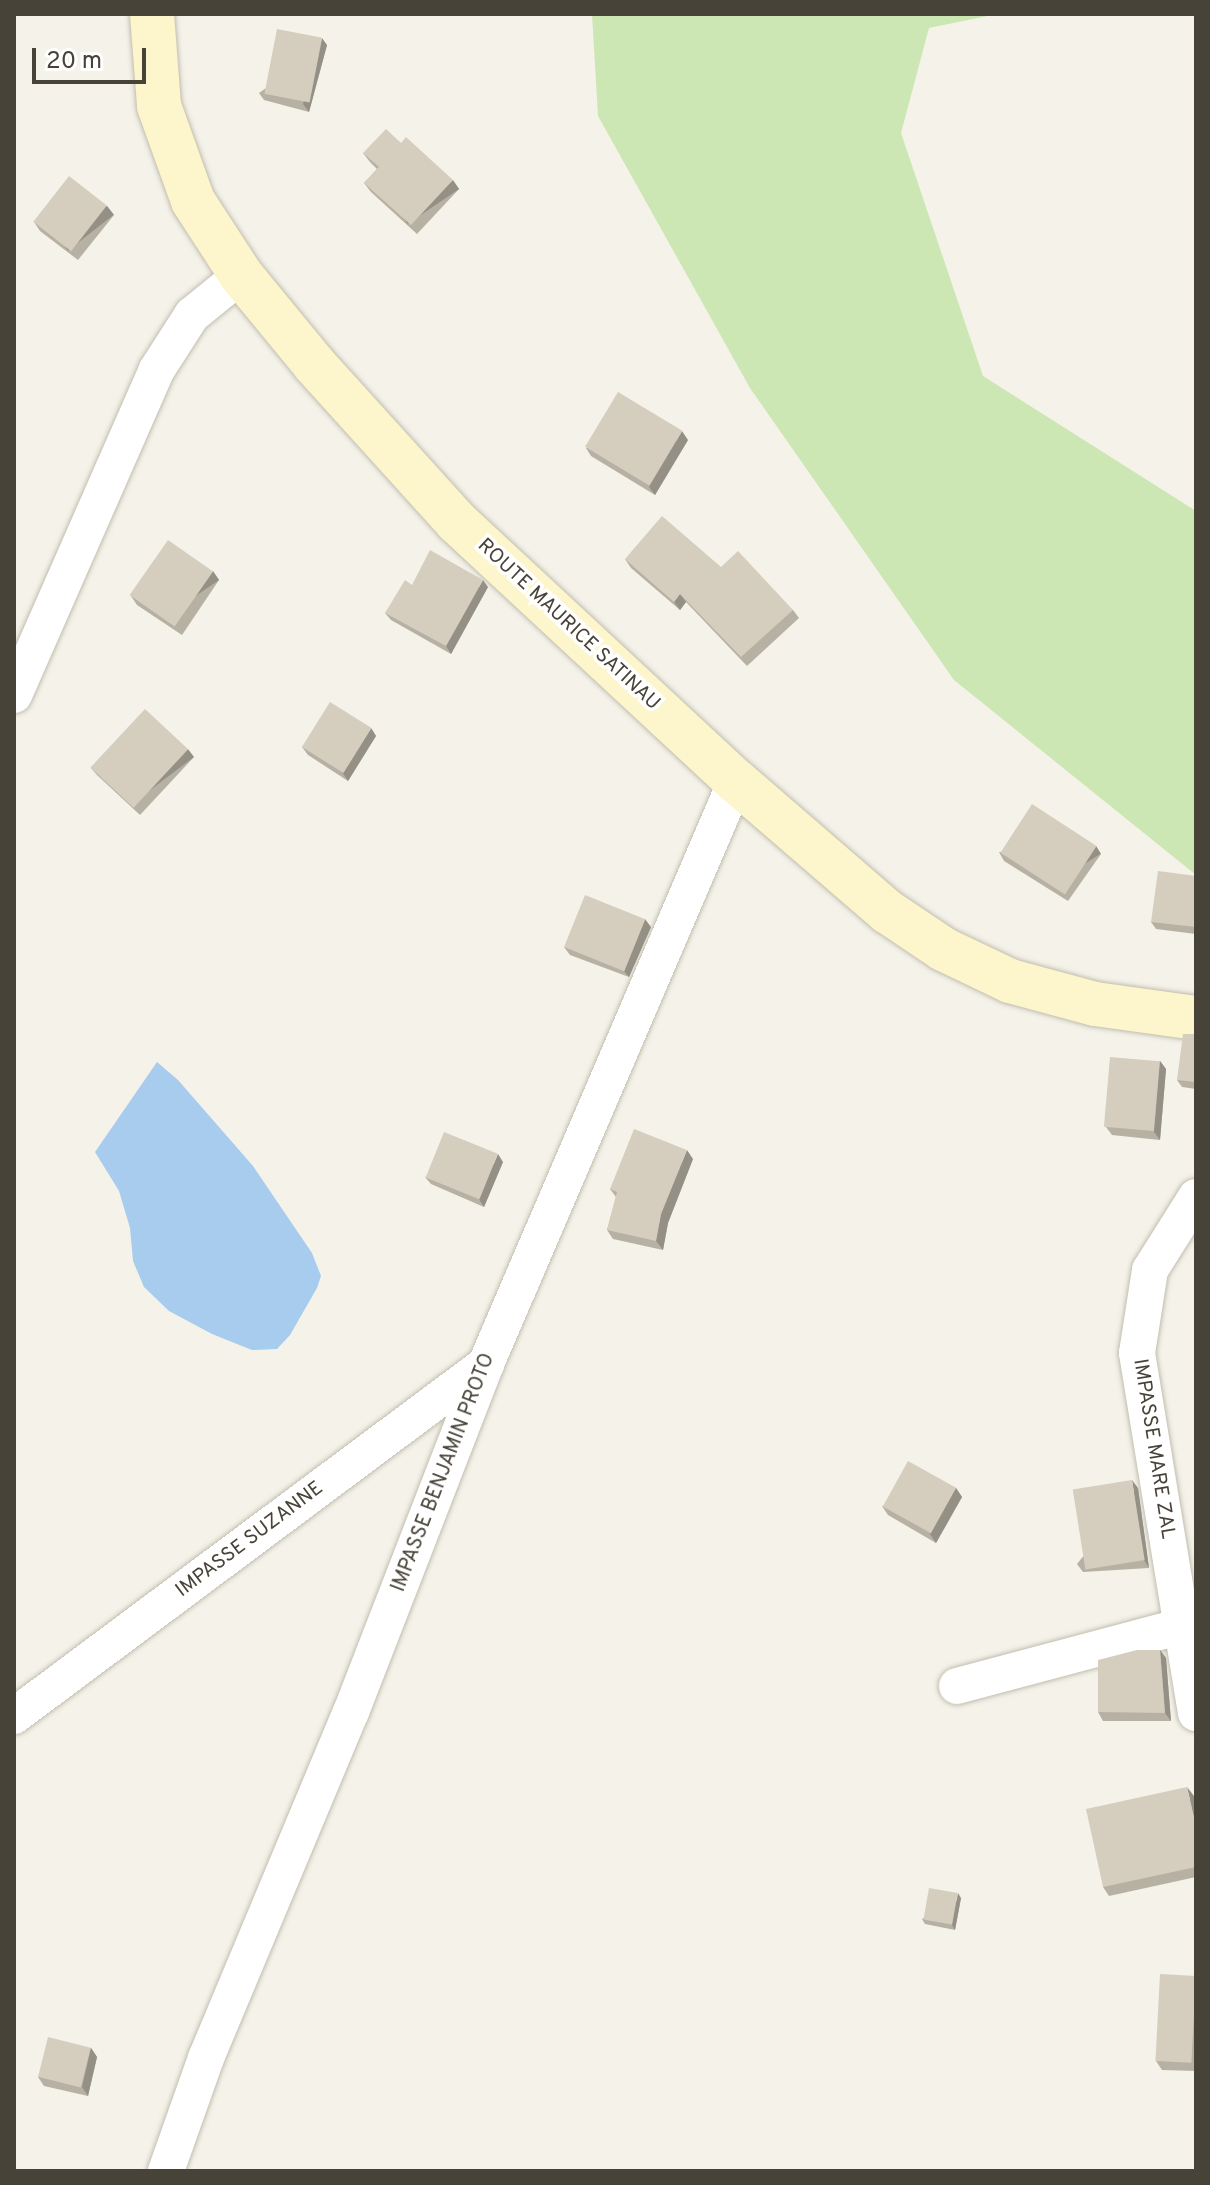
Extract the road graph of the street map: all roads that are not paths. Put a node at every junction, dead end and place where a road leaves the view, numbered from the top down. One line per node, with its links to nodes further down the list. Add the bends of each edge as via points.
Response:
1 (152, 14): 2 (main road, ROUTE MAURICE SATINAU, via 159,106 193,201)
2 (241, 275): 3 (street, via 192,315 156,371); 4 (main road, ROUTE MAURICE SATINAU, via 457,522)
3 (14, 695)
4 (736, 781): 5 (main road, ROUTE MAURICE SATINAU, via 888,912 943,949 1010,981 1095,1004); 7 (street, IMPASSE BENJAMIN PROTO)
5 (1196, 1018)
6 (1196, 1197): 8 (street, IMPASSE MARE ZAL, via 1150,1270 1137,1353)
7 (486, 1364): 11 (street, IMPASSE SUZANNE); 12 (street, IMPASSE BENJAMIN PROTO, via 351,1712 206,2058)
8 (1182, 1626): 9 (street); 10 (street, IMPASSE MARE ZAL)
9 (957, 1686)
10 (1196, 1713)
11 (14, 1716)
12 (166, 2171)

